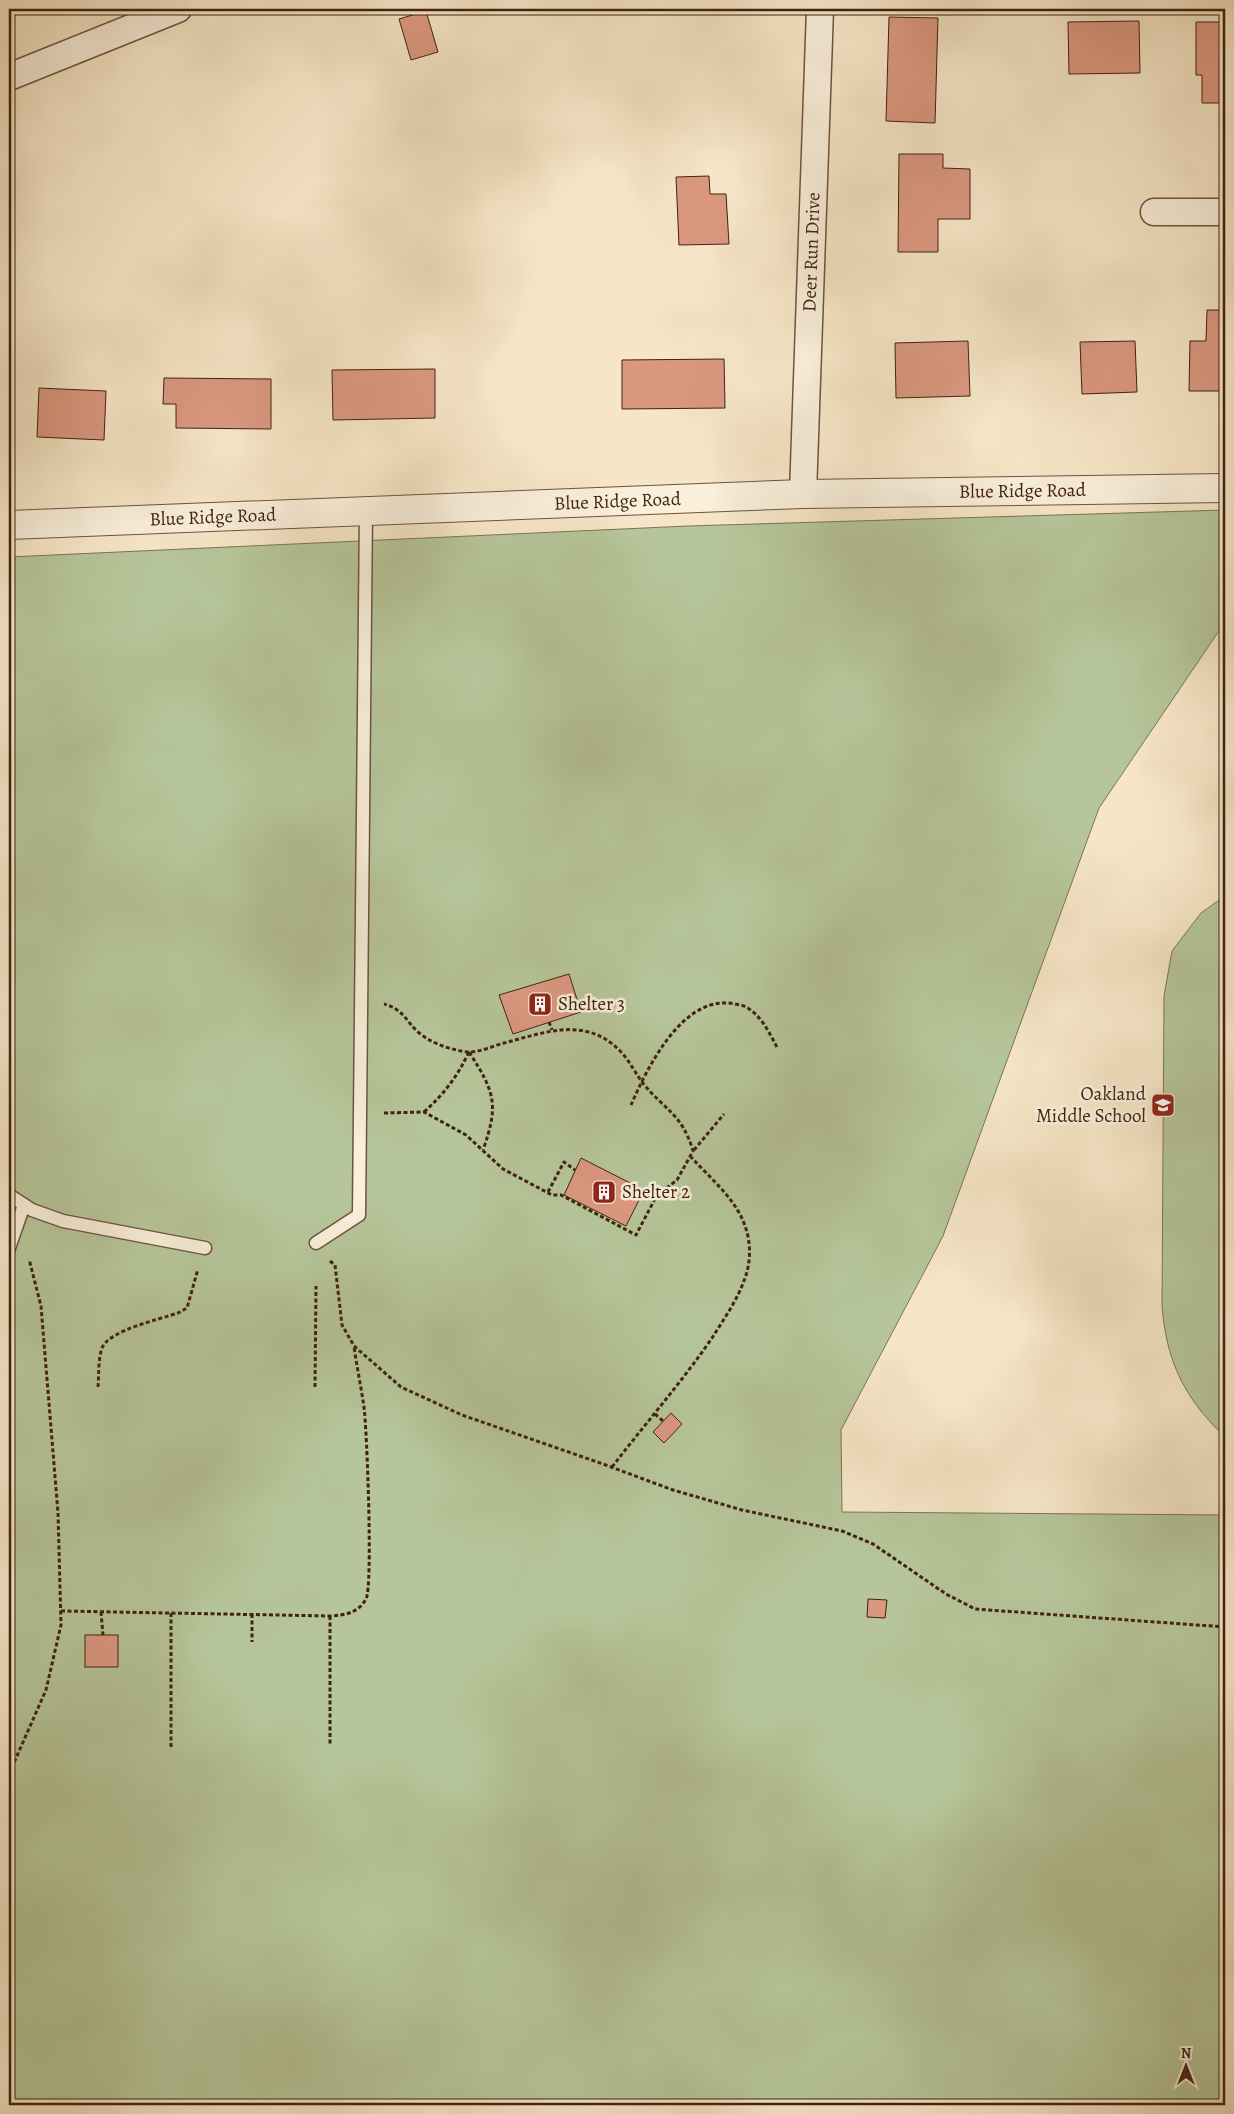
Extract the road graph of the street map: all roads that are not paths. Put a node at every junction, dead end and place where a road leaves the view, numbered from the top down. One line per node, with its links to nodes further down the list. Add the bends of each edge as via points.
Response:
1 (178, 9): 3 (street)
2 (820, 9): 7 (street, Deer Run Drive)
3 (9, 77)
4 (1154, 212): 5 (street)
5 (1225, 212)
6 (1225, 488): 7 (street, Blue Ridge Road)
7 (802, 494): 8 (street, Blue Ridge Road)
8 (366, 511): 9 (street, Blue Ridge Road); 12 (lane, via 359,1215)
9 (9, 525)
10 (9, 1195): 11 (lane)
11 (28, 1207): 13 (lane); 14 (lane, via 63,1221)
12 (316, 1243)
13 (9, 1248)
14 (205, 1248)

